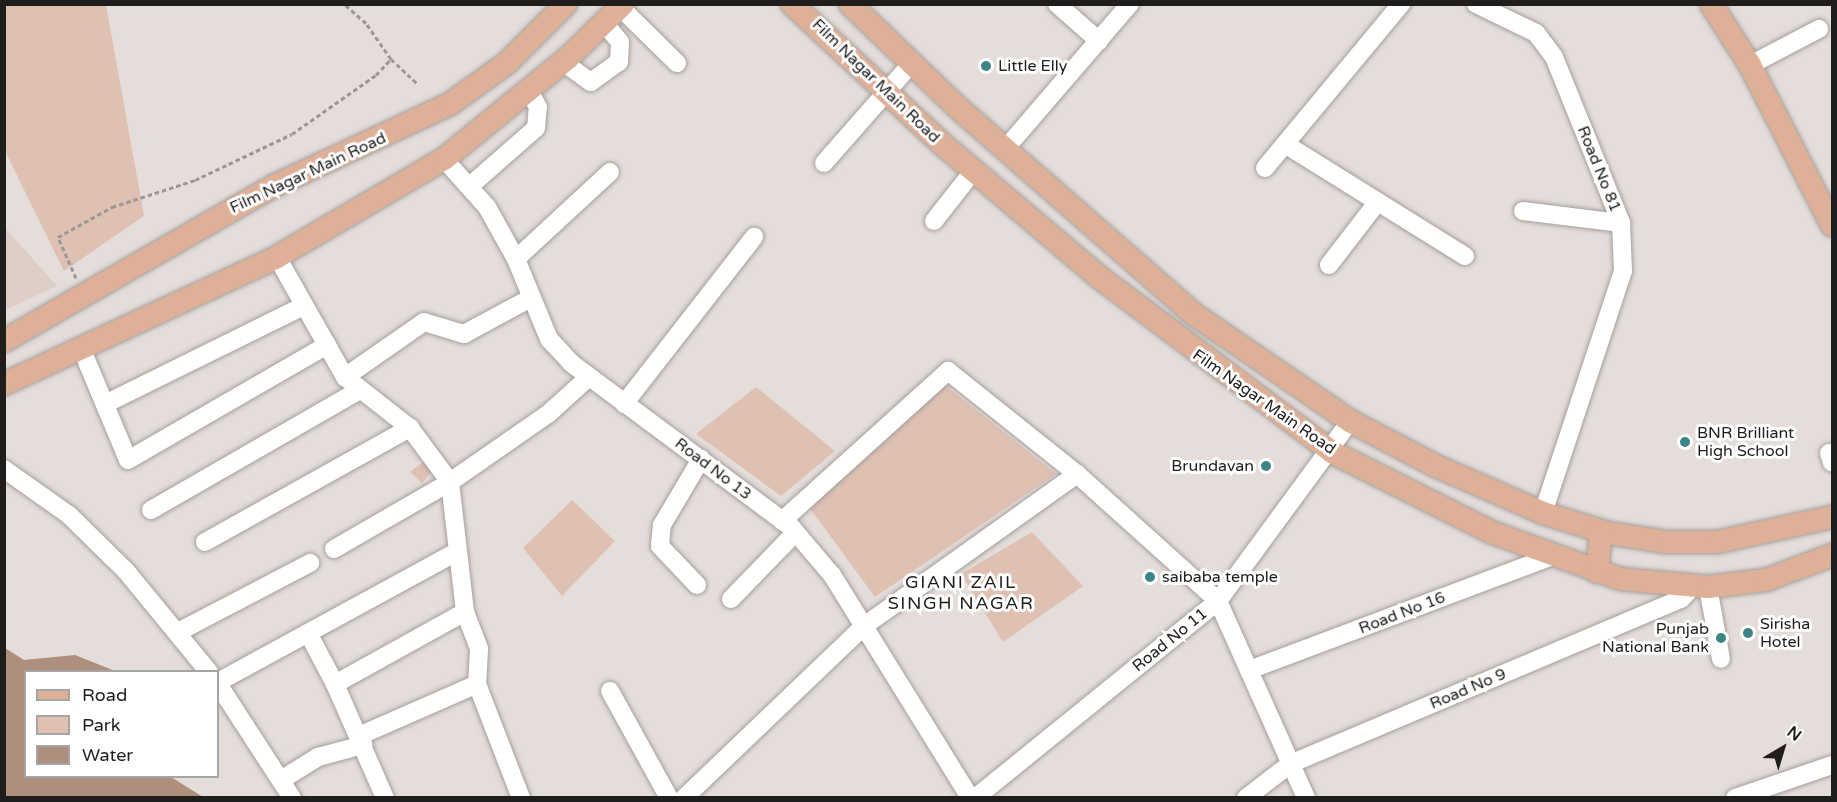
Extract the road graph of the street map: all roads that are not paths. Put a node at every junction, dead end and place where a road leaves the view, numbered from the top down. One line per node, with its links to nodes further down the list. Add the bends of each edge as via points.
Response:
1 (566, 4): 39 (main road, Film Nagar Main Road, via 507,63 450,104 274,186)
2 (792, 4): 18 (main road, Film Nagar Main Road)
3 (850, 4): 15 (main road, Film Nagar Main Road)
4 (1057, 4): 12 (street)
5 (1130, 4): 12 (street)
6 (1401, 4): 19 (street)
7 (1476, 4): 30 (street, Road No 81, via 1536,33 1554,57)
8 (1711, 4): 16 (main road)
9 (622, 6): 10 (main road); 14 (street)
10 (605, 24): 13 (main road); 13 (street, via 620,42 619,62 591,82)
11 (1819, 29): 16 (street)
12 (1099, 41): 20 (street)
13 (563, 62): 17 (main road)
14 (677, 63)
15 (911, 64): 18 (street); 20 (main road, Film Nagar Main Road)
16 (1750, 65): 31 (main road)
17 (528, 90): 21 (main road); 26 (street, via 538,107 536,128)
18 (886, 94): 22 (street); 24 (main road, Film Nagar Main Road)
19 (1285, 144): 23 (street); 27 (street)
20 (1006, 148): 48 (main road, Film Nagar Main Road, via 1195,315)
21 (444, 159): 26 (street, Road No 13); 34 (main road)
22 (824, 163)
23 (1265, 168)
24 (974, 170): 29 (street); 50 (main road, Film Nagar Main Road, via 1179,342)
25 (610, 172): 35 (street)
26 (471, 185): 35 (street, Road No 13)
27 (1376, 204): 33 (street); 36 (street)
28 (1523, 211): 30 (street)
29 (934, 221)
30 (1622, 223): 56 (street, Road No 81, via 1623,271)
31 (1833, 225)
32 (754, 237): 47 (street)
33 (1465, 256)
34 (277, 257): 38 (street); 41 (main road)
35 (516, 259): 37 (street, Road No 13)
36 (1329, 265)
37 (529, 299): 42 (street, via 464,334 424,322); 43 (street, Road No 13, via 549,339)
38 (303, 306): 40 (street); 46 (street)
39 (4, 341)
40 (327, 345): 42 (street); 46 (street, via 128,459)
41 (82, 350): 44 (main road); 46 (street)
42 (345, 377): 45 (street)
43 (589, 377): 47 (street, Road No 13); 54 (street, via 548,414)
44 (4, 384)
45 (360, 390): 49 (street); 55 (street)
46 (105, 404)
47 (624, 404): 51 (street, Road No 13)
48 (1350, 421): 50 (street, Road No 11); 56 (main road, Film Nagar Main Road)
49 (410, 428): 54 (street); 60 (street)
50 (1332, 452): 64 (main road, Film Nagar Main Road, via 1491,532); 70 (street, Road No 11)
51 (701, 459): 58 (street, Road No 13); 67 (street, via 662,525 660,546)
52 (4, 469): 73 (street, via 69,515)
53 (1077, 474): 58 (street, via 948,370); 70 (street); 72 (street)
54 (450, 482): 61 (street); 62 (street)
55 (151, 510)
56 (1543, 513): 59 (main road, Film Nagar Main Road)
57 (1833, 518): 59 (main road, Film Nagar Main Road, via 1718,542 1667,542)
58 (789, 526): 69 (street); 72 (street, Road No 13, via 832,575)
59 (1601, 531): 66 (main road)
60 (205, 542)
61 (334, 549)
62 (456, 552): 71 (street); 74 (street)
63 (1833, 555): 68 (main road, Film Nagar Main Road, via 1766,580)
64 (1551, 556): 66 (main road, Film Nagar Main Road); 76 (street, Road No 16)
65 (310, 563): 73 (street)
66 (1597, 572): 68 (main road, Film Nagar Main Road)
67 (697, 585)
68 (1700, 587): 75 (street); 84 (street, Road No 9, via 1681,599)
69 (731, 599)
70 (1218, 601): 76 (street); 92 (street, Road No 11)
71 (465, 612): 79 (street); 80 (street, via 479,649)
72 (864, 626): 91 (street); 92 (street, Road No 13)
73 (180, 631): 77 (street)
74 (308, 633): 78 (street); 79 (street)
75 (1721, 659)
76 (1252, 669): 84 (street)
77 (208, 670)
78 (219, 682)
79 (335, 684): 83 (street)
80 (477, 684): 83 (street); 89 (street)
81 (219, 685): 86 (street)
82 (610, 691): 90 (street)
83 (362, 740): 86 (street, via 318,757); 88 (street)
84 (1290, 764): 93 (street, Road No 9); 94 (street)
85 (1833, 765): 95 (street)
86 (281, 780): 87 (street)
87 (292, 798)
88 (385, 798)
89 (521, 798)
90 (669, 798)
91 (684, 798)
92 (972, 798)
93 (1246, 798)
94 (1306, 798)
95 (1735, 798)

